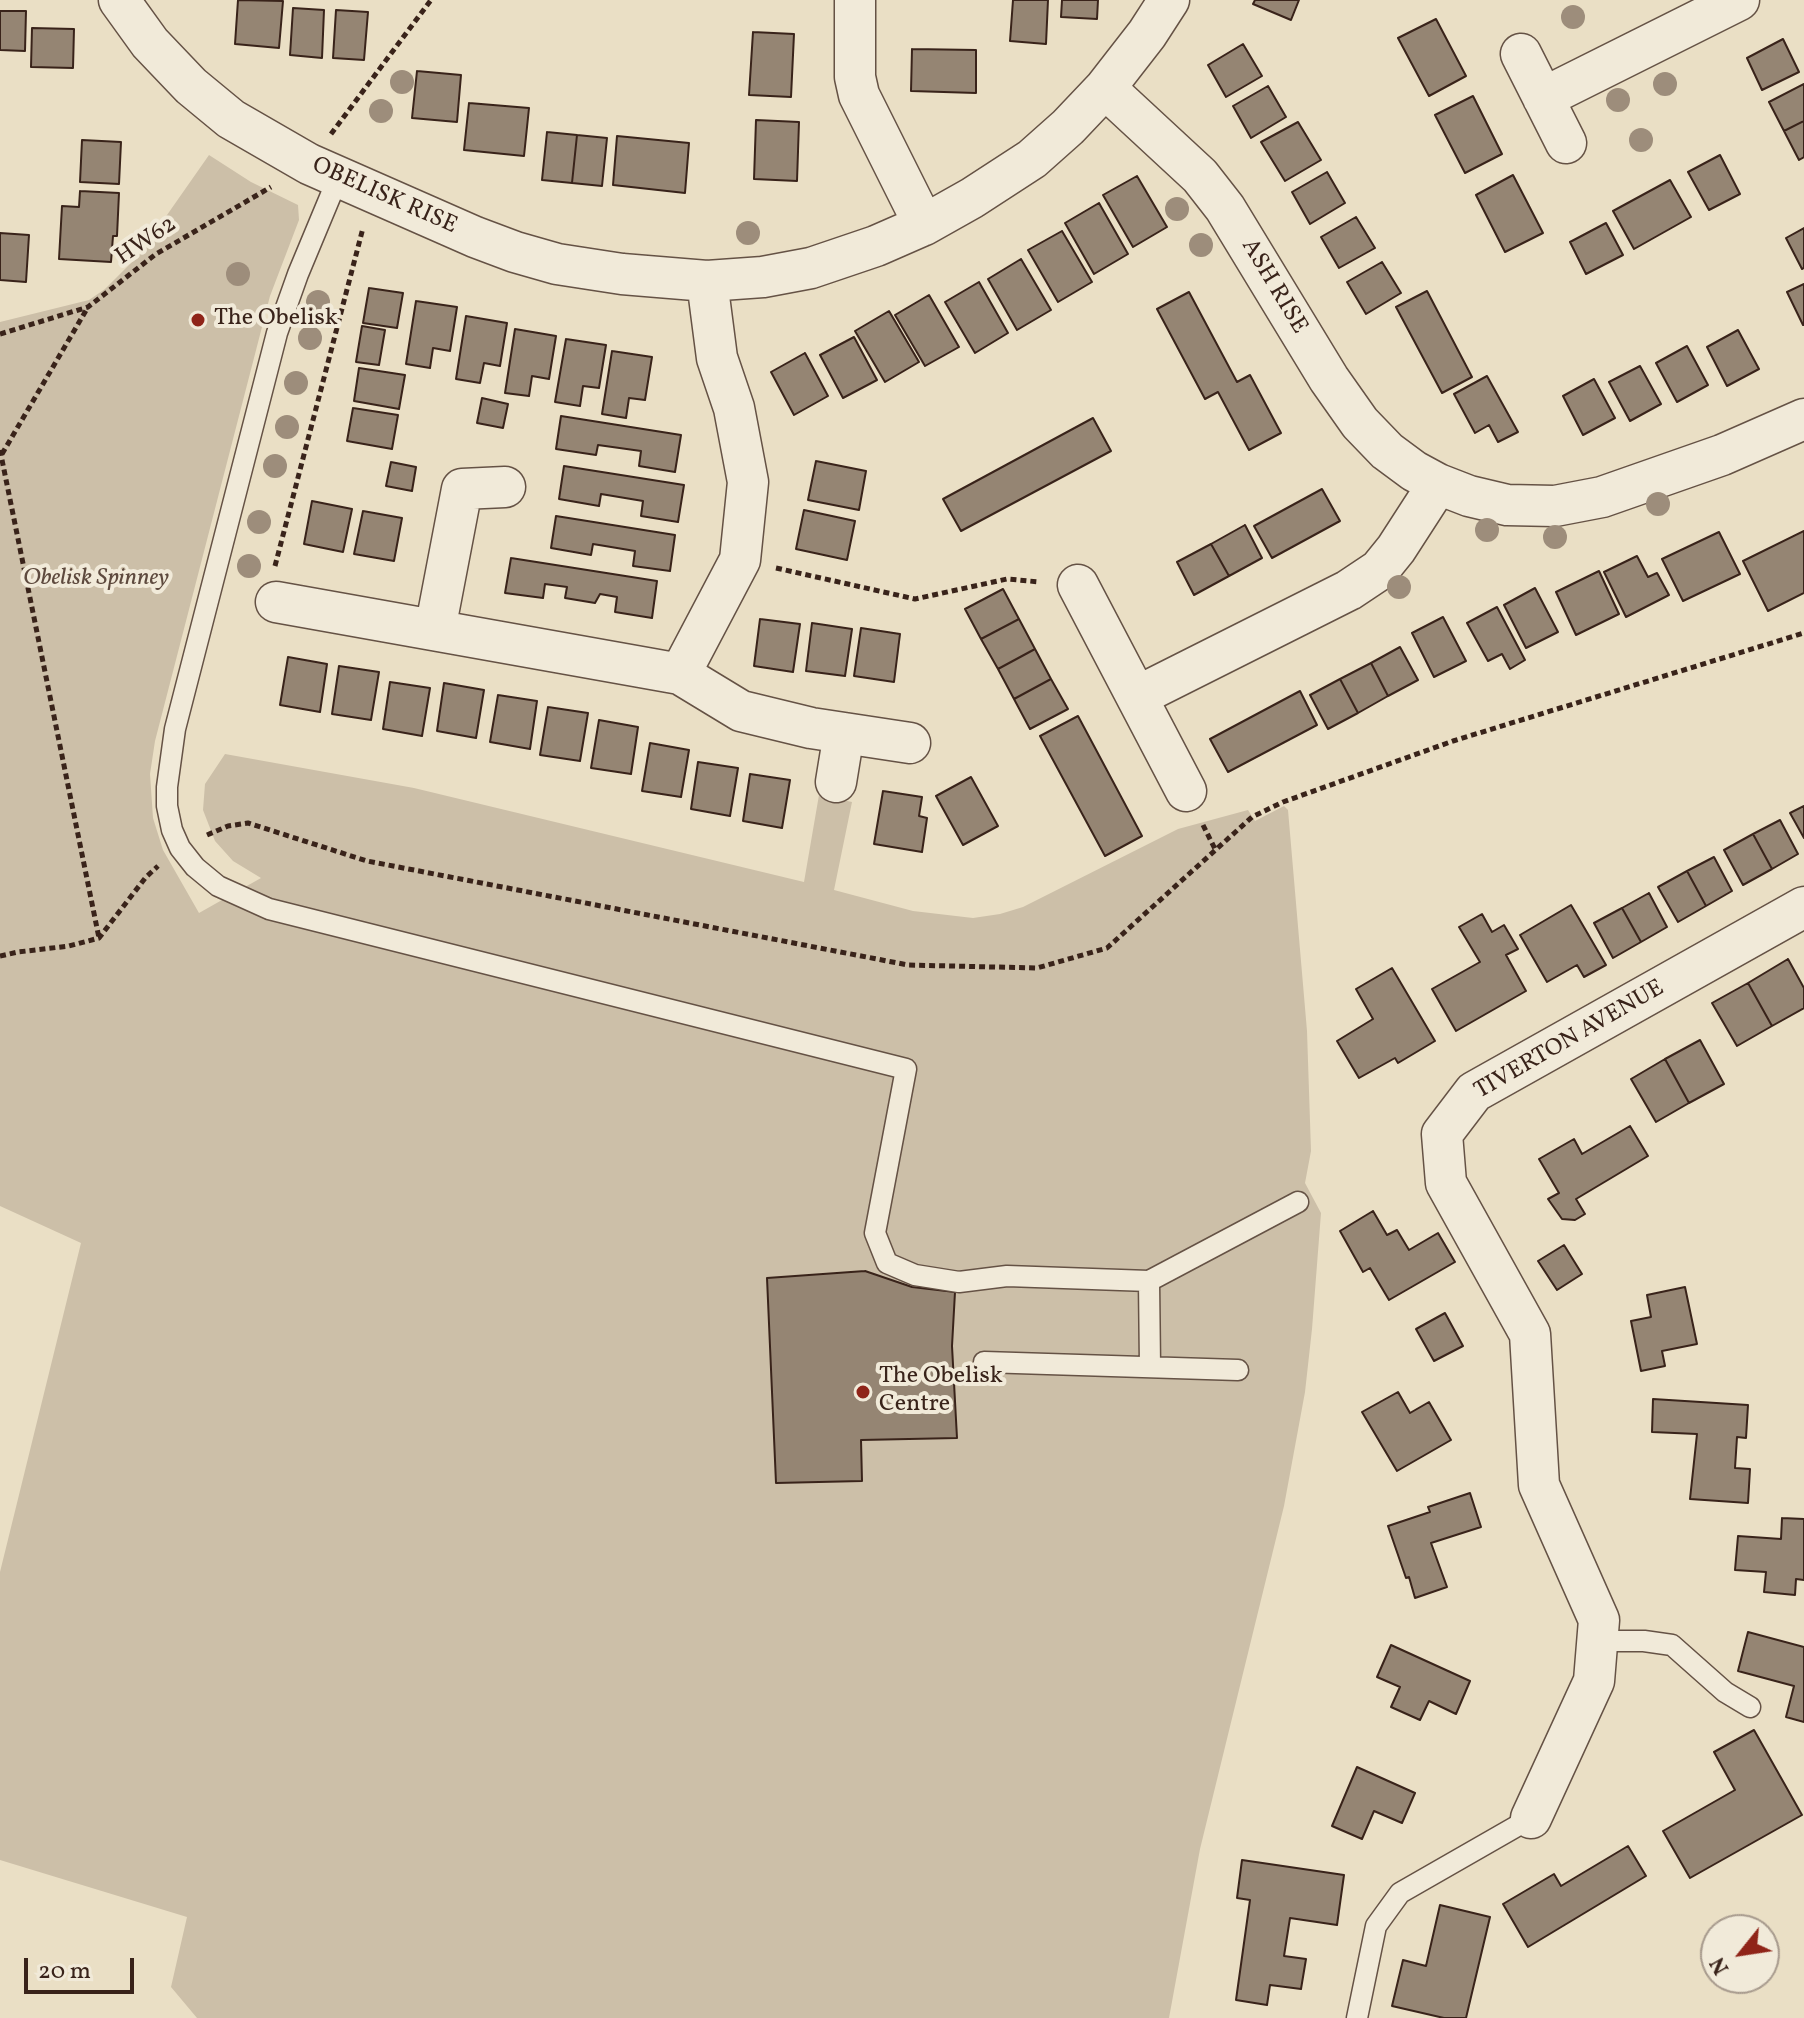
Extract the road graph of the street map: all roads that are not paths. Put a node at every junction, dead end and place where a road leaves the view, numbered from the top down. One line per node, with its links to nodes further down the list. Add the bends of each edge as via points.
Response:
1 (119, 0): 9 (street, OBELISK RISE, via 150,43 231,119)
2 (855, 0): 10 (street, via 859,95)
3 (1169, 0): 6 (street, OBELISK RISE)
4 (1739, 0): 7 (street)
5 (1521, 54): 7 (street)
6 (1105, 88): 10 (street, OBELISK RISE, via 1032,159); 13 (street, ASH RISE, via 1200,176 1225,208 1360,423 1387,451)
7 (1543, 98): 8 (street)
8 (1566, 143)
9 (340, 178): 11 (street, OBELISK RISE, via 475,237 557,264); 26 (lane, via 277,333 175,729 167,806 180,848 218,886 269,909 906,1069 875,1233 887,1263 915,1275 959,1282 1007,1276)
10 (924, 225): 11 (street, OBELISK RISE, via 811,268)
11 (707, 281): 18 (street, via 717,358 734,408 748,482 740,560)
12 (1804, 419): 13 (street, ASH RISE, via 1722,455 1602,497 1555,506 1507,505)
13 (1438, 484): 19 (street, via 1379,570)
14 (505, 487): 17 (street, via 462,489)
15 (1078, 585): 19 (street)
16 (276, 602): 17 (street)
17 (435, 630): 18 (street)
18 (680, 674): 20 (street, via 741,711)
19 (1138, 696): 23 (street)
20 (844, 733): 21 (street); 22 (street)
21 (910, 743)
22 (836, 782)
23 (1194, 807)
24 (1804, 907): 30 (street, TIVERTON AVENUE, via 1474,1092 1442,1134 1446,1183 1530,1334 1539,1485 1599,1620)
25 (1298, 1202): 26 (lane)
26 (1149, 1281): 28 (lane)
27 (984, 1362): 28 (lane)
28 (1150, 1366): 29 (lane)
29 (1238, 1370)
30 (1598, 1641): 31 (lane, via 1672,1645); 32 (street, TIVERTON AVENUE, via 1594,1681)
31 (1750, 1707)
32 (1531, 1818): 33 (lane, via 1400,1893 1376,1926)
33 (1357, 2018)

